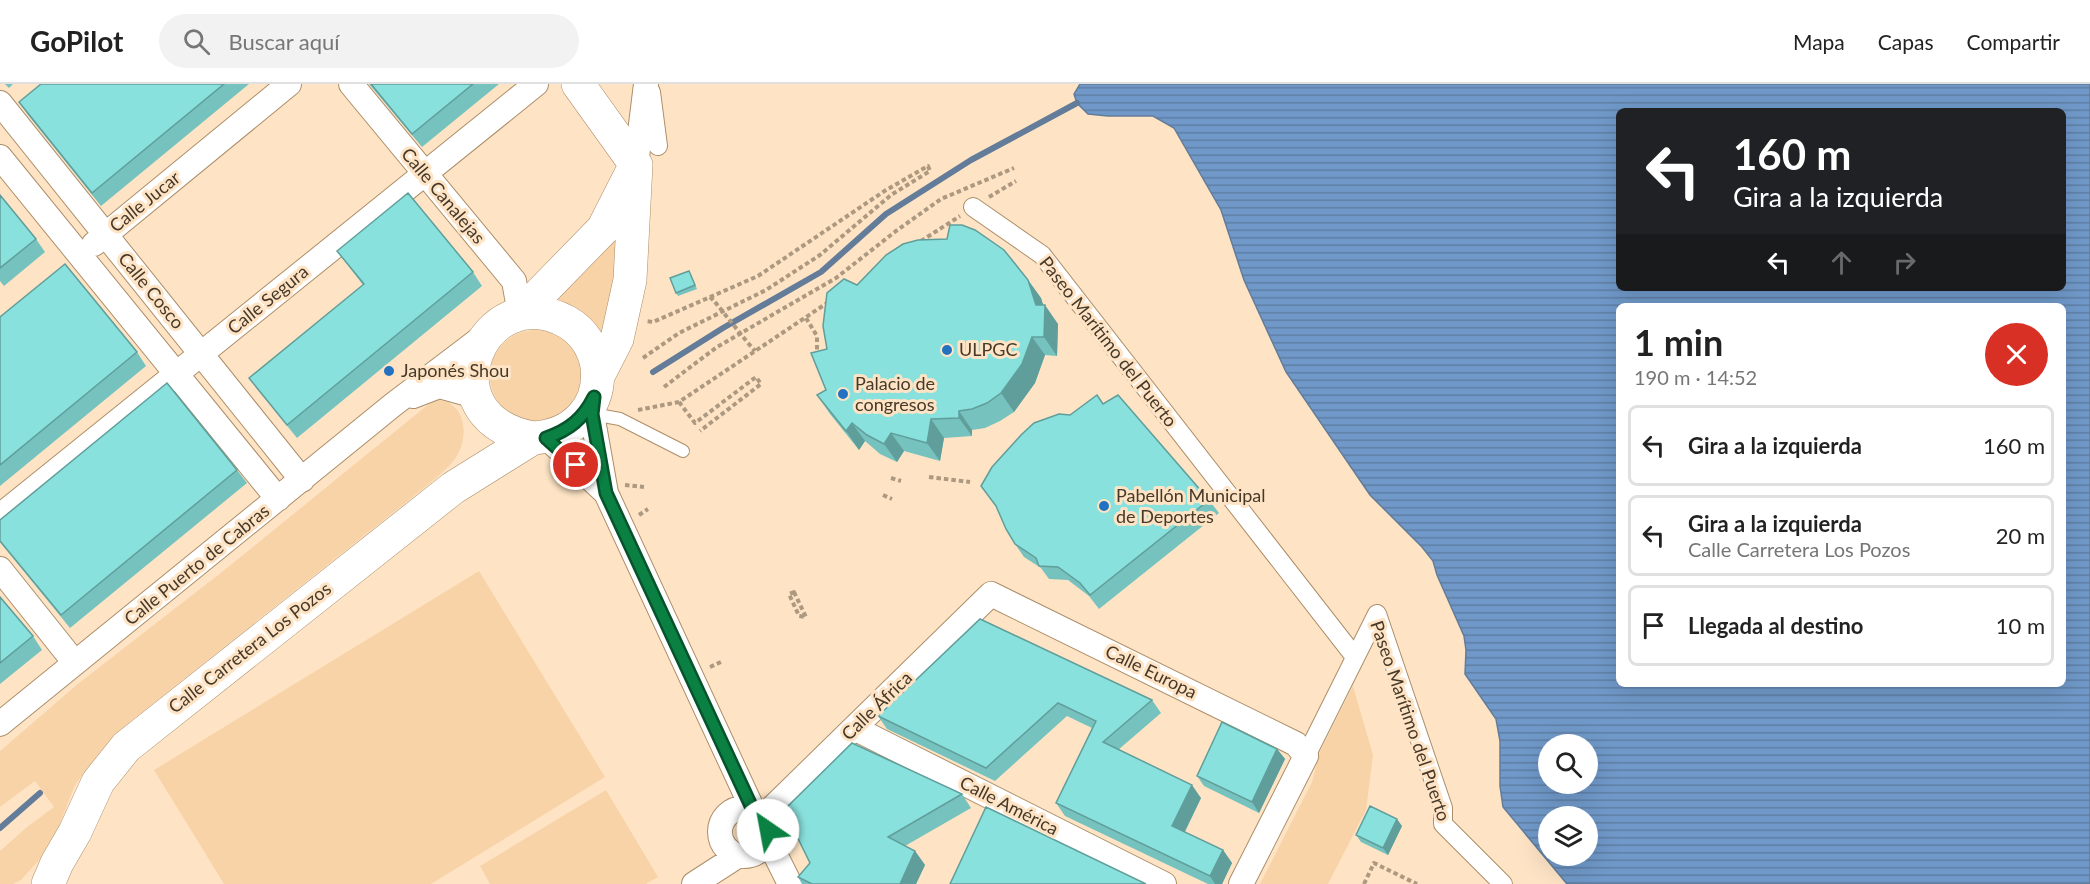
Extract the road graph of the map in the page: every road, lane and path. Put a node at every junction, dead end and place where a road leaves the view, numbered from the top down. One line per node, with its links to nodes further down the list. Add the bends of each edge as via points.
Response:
1 (289, 84): 13 (street, Calle Jucar)
2 (351, 84): 10 (street, Calle Canalejas)
3 (536, 84): 10 (street, Calle Segura)
4 (578, 84): 7 (main road)
5 (648, 84): 7 (street)
6 (9, 109): 13 (street, Calle Cosco)
7 (647, 155): 18 (main road, via 603,229); 28 (main road, via 630,280)
8 (0, 157): 15 (street, Calle Cosco)
9 (1014, 168): 27 (path, via 941,199 836,278 717,347)
10 (425, 173): 18 (street, Calle Canalejas, via 514,281); 23 (street, Calle Segura)
11 (1016, 181): 12 (path)
12 (973, 207): 14 (path); 51 (street, Paseo Marítimo del Puerto, via 1042,255)
13 (105, 234): 15 (street, Calle Jucar); 23 (street, Calle Cosco)
14 (914, 246)
15 (71, 262): 26 (street, Calle Cosco)
16 (710, 297): 20 (path, via 653,322); 22 (path, bridge); 24 (path, via 758,276 927,166 930,171 891,195 820,255 766,290 679,333)
17 (835, 298): 19 (path)
18 (520, 314): 21 (main road); 28 (main road, via 539,312 557,316 587,340 596,357)
19 (806, 318): 22 (path); 25 (path, via 817,336)
20 (637, 321)
21 (489, 332): 29 (main road, via 474,362 472,379); 31 (street, Calle Puerto de Cabras)
22 (755, 351): 30 (path)
23 (201, 354): 26 (street, Calle Segura); 37 (street, Calle Cosco)
24 (643, 358)
25 (818, 363)
26 (177, 374): 46 (street, Calle Cosco); 47 (street, Calle Segura)
27 (664, 387)
28 (599, 401): 30 (path); 33 (main road, via 561,433); 34 (lane, via 620,418); 43 (street)
29 (479, 402): 31 (street, Calle Puerto de Cabras, via 440,386); 33 (main road, via 495,424 513,434); 42 (main road, via 479,440)
30 (679, 402): 32 (path, via 695,423 756,377 761,384)
31 (394, 404): 37 (street, Calle Puerto de Cabras)
32 (700, 431)
33 (539, 438): 42 (main road, Calle Carretera Los Pozos); 43 (street)
34 (683, 451)
35 (929, 477): 39 (path)
36 (891, 478): 38 (path)
37 (302, 480): 46 (street, Calle Puerto de Cabras)
38 (901, 481)
39 (970, 482)
40 (628, 485): 41 (path)
41 (644, 487)
42 (453, 488): 62 (main road, Calle Carretera Los Pozos, via 126,747 98,782 75,832 68,869)
43 (606, 493): 57 (street)
44 (883, 495): 45 (path)
45 (892, 499)
46 (279, 500): 53 (street, Calle Puerto de Cabras)
47 (0, 516)
48 (0, 569): 53 (street)
49 (794, 592): 49 (path, via 789,594 799,616 806,617)
50 (991, 594): 56 (street, Calle África); 58 (street, Calle Europa, via 1296,744)
51 (1354, 657): 58 (street, Paseo Marítimo del Puerto); 70 (street, Paseo Marítimo del Puerto, via 1377,614 1443,808 1443,824)
52 (721, 662): 54 (path)
53 (75, 663): 55 (street, Calle Puerto de Cabras)
54 (708, 668)
55 (0, 724)
56 (854, 728): 60 (street, Calle África); 66 (street, Calle América)
57 (722, 743): 59 (street); 60 (street)
58 (1306, 756): 67 (street)
59 (726, 815): 60 (street, via 739,808); 61 (street, via 720,828)
60 (761, 821): 61 (street, via 760,850); 65 (street)
61 (736, 851): 63 (street, via 713,863); 64 (street)
62 (52, 879)
63 (695, 883)
64 (781, 884)
65 (790, 884)
66 (1164, 884)
67 (1241, 884)
68 (1364, 884): 69 (path, via 1374,863)
69 (1417, 884)
70 (1503, 884)

